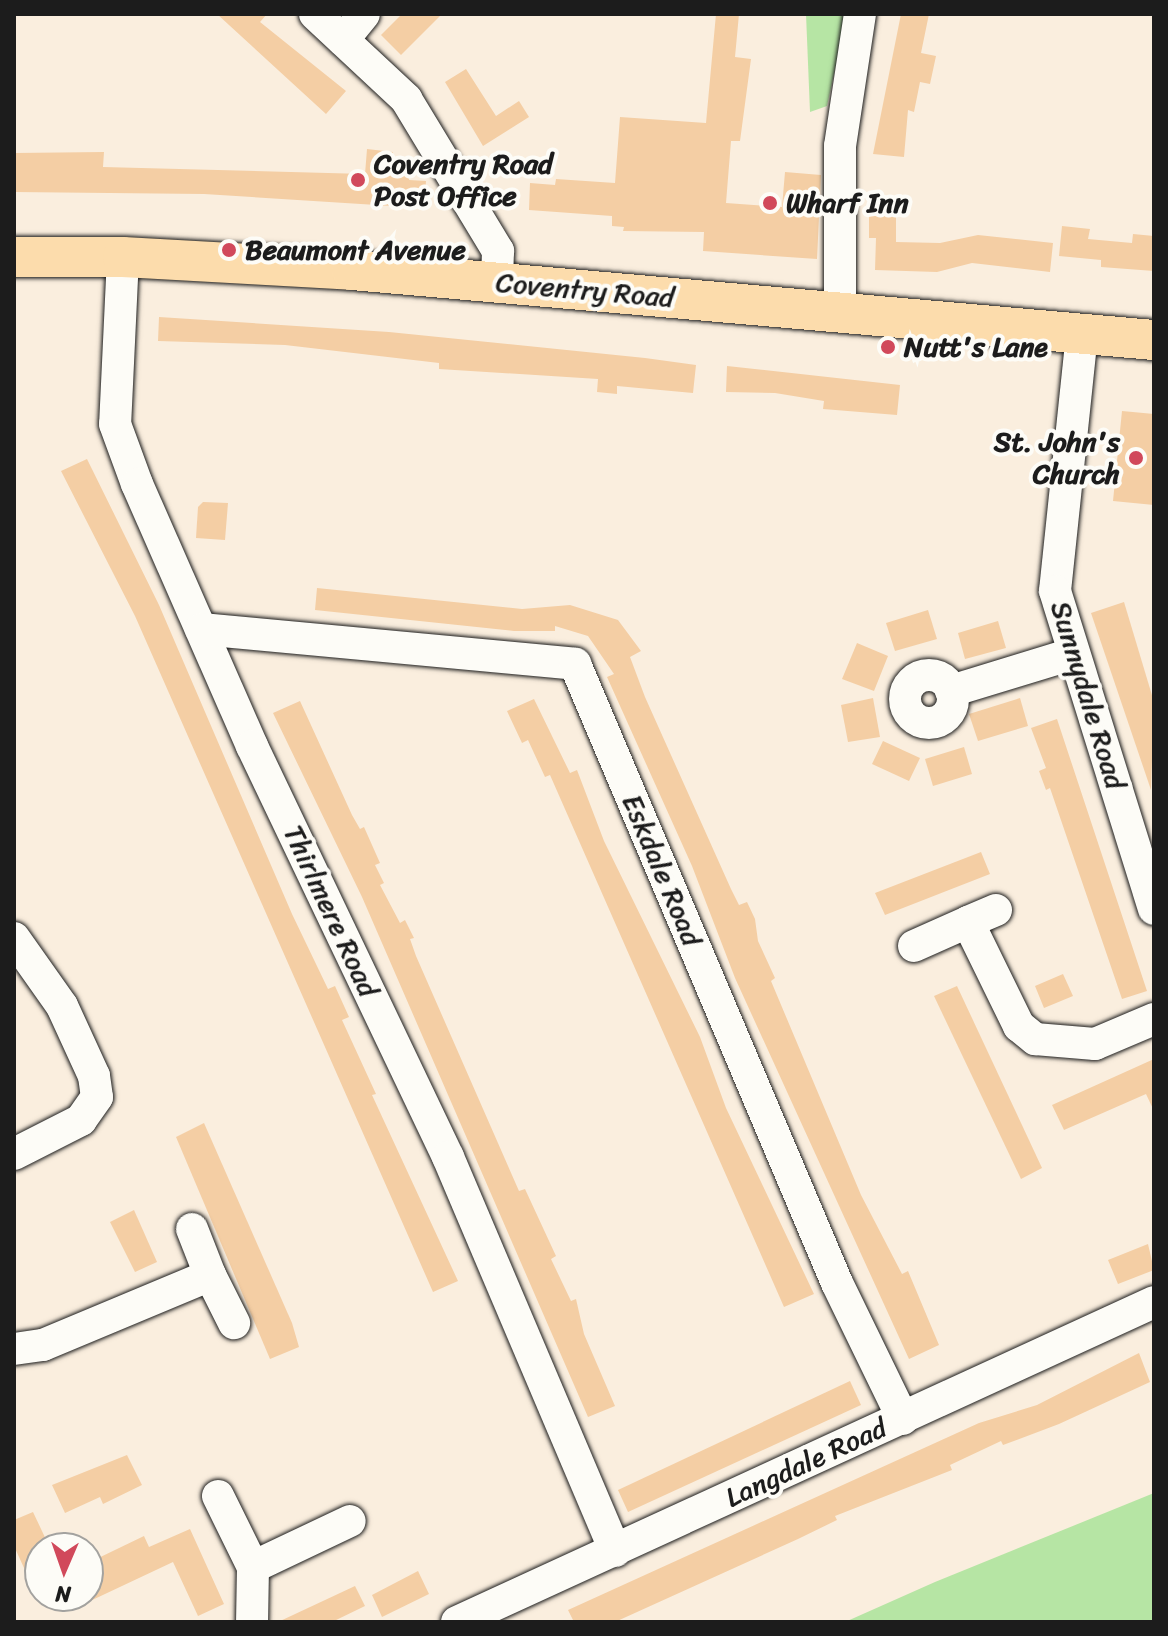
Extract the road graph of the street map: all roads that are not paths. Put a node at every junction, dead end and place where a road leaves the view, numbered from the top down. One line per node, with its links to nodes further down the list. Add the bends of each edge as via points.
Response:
1 (315, 14): 4 (street)
2 (364, 14): 4 (street)
3 (860, 14): 8 (street, via 840,146)
4 (343, 40): 7 (street, via 406,99 498,251)
5 (14, 257): 6 (main road, Coventry Road)
6 (123, 257): 7 (main road, Coventry Road); 11 (street, Thirlmere Road, via 115,424)
7 (497, 282): 8 (main road, Coventry Road)
8 (840, 312): 9 (main road, Coventry Road)
9 (1082, 334): 10 (main road, Coventry Road); 12 (street, Sunnydale Road, via 1054,564 1055,591)
10 (1154, 340)
11 (201, 629): 24 (street, Eskdale Road, via 575,664 837,1283); 27 (street, Thirlmere Road, via 448,1157)
12 (1072, 654): 13 (street); 14 (street, Sunnydale Road)
13 (951, 691)
14 (1154, 909)
15 (14, 938): 18 (street, via 62,1006 94,1076 97,1097 81,1120)
16 (914, 946): 17 (street, via 982,916 1019,1026 1035,1039 1095,1044)
17 (1154, 1019)
18 (14, 1154)
19 (192, 1229): 20 (street)
20 (210, 1275): 22 (street); 23 (street, via 43,1345)
21 (1154, 1302): 24 (street, Langdale Road)
22 (234, 1323)
23 (14, 1349)
24 (903, 1419): 27 (street, Langdale Road)
25 (218, 1496): 28 (street)
26 (350, 1521): 28 (street)
27 (615, 1551): 30 (street, Langdale Road)
28 (253, 1567): 29 (street)
29 (252, 1622)
30 (457, 1622)

